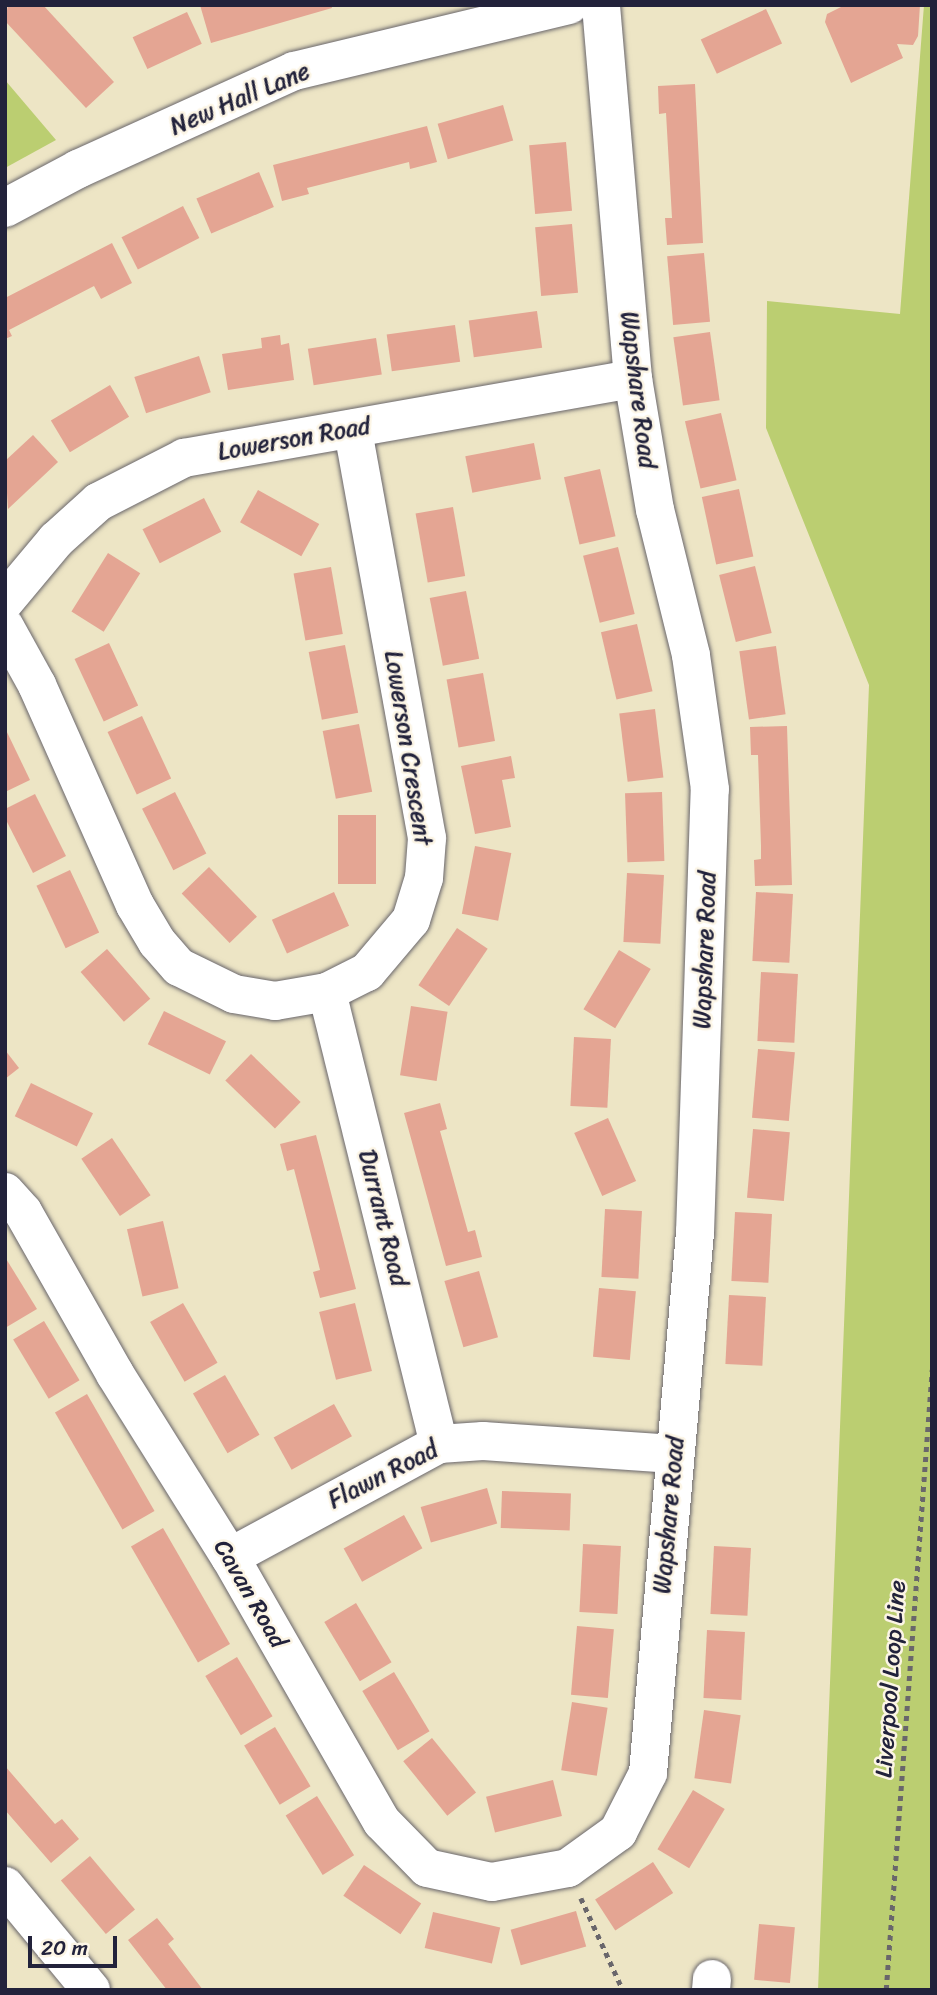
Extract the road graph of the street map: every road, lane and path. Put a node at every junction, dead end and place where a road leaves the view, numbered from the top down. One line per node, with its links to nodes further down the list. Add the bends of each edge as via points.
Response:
1 (569, 5): 3 (street, New Hall Lane)
2 (601, 5): 5 (street, Wapshare Road)
3 (507, 14): 4 (street, New Hall Lane, via 294,71)
4 (5, 208)
5 (633, 379): 6 (street, Lowerson Road); 13 (street, Wapshare Road, via 654,510 691,655 710,789 695,1233)
6 (353, 429): 7 (street, Lowerson Road, via 184,458 143,476 98,502 72,525); 9 (street, Lowerson Crescent, via 427,838 424,878 411,920 367,972)
7 (5, 601)
8 (5, 627): 9 (street, Lowerson Crescent, via 37,685 135,905 172,958 206,983 234,994 275,1001)
9 (327, 992): 12 (street, Durrant Road)
10 (5, 1192): 14 (street, Cavan Road, via 23,1213 115,1374)
11 (932, 1370): 19 (path, Liverpool Loop Line)
12 (439, 1444): 13 (street, Flawn Road, via 483,1441); 14 (street, Flawn Road)
13 (674, 1454): 15 (street, Wapshare Road, via 648,1773 618,1832)
14 (230, 1557): 15 (street, Cavan Road, via 382,1822 427,1868 492,1882)
15 (568, 1868): 18 (path)
16 (5, 1886): 17 (street)
17 (91, 1990)
18 (623, 1990)
19 (886, 1990)

